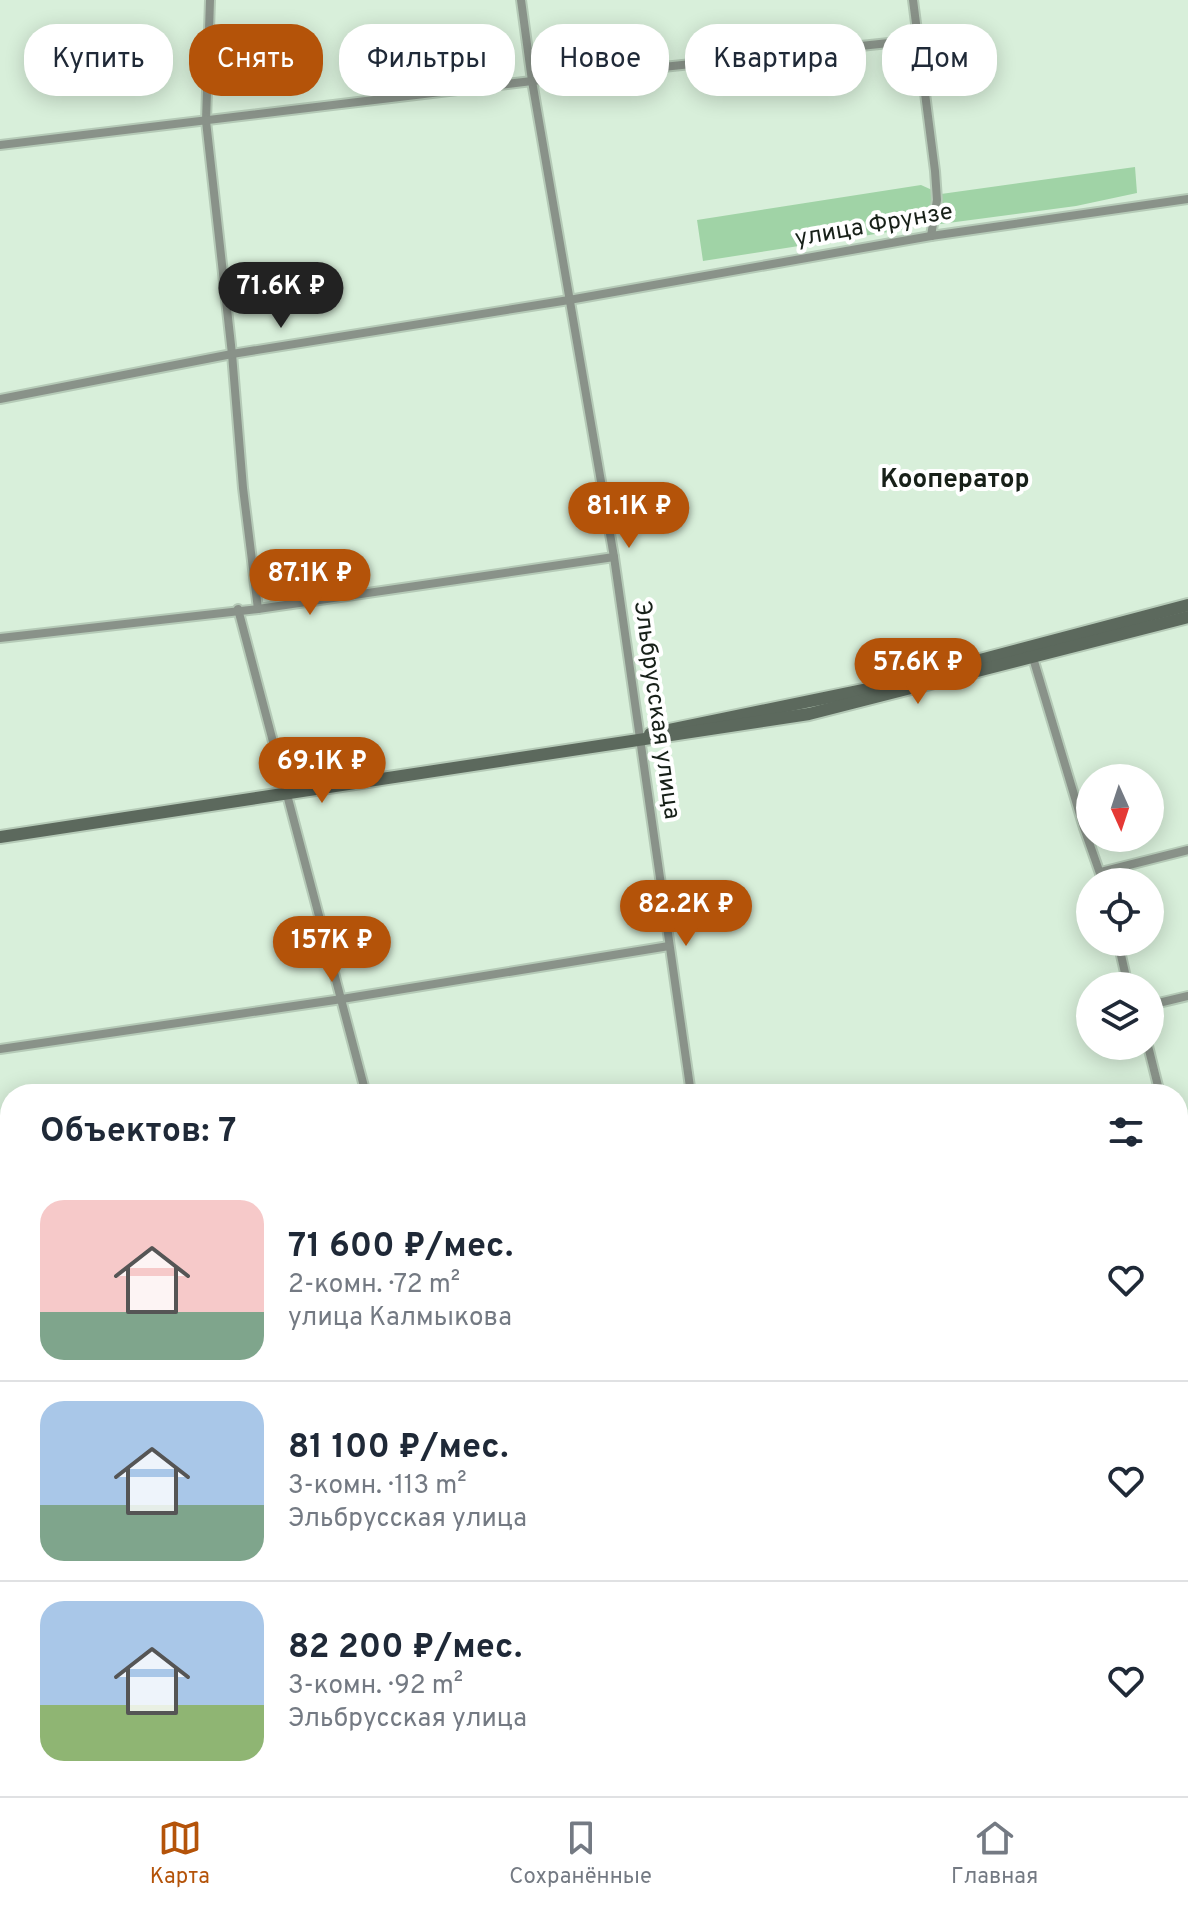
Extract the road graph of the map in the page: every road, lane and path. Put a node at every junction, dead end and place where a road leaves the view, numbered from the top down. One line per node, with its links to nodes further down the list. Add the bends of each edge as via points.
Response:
1 (210, 0): 11 (street)
2 (521, 0): 7 (street, Эльбрусская улица)
3 (913, 0): 4 (street)
4 (915, 24)
5 (882, 44): 6 (street)
6 (669, 66)
7 (531, 74)
8 (531, 81): 11 (street)
9 (535, 96): 15 (street, Эльбрусская улица)
10 (924, 96): 14 (street, via 937,200)
11 (206, 121): 12 (street); 16 (street)
12 (0, 145)
13 (1188, 199): 14 (street, улица Фрунзе)
14 (931, 236): 15 (street, улица Фрунзе)
15 (569, 300): 16 (street, улица Фрунзе); 18 (street, Эльбрусская улица)
16 (232, 354): 17 (street, улица Фрунзе); 21 (street)
17 (0, 399)
18 (614, 557): 21 (street); 25 (street, Эльбрусская улица)
19 (1188, 605): 25 (street, via 878,687)
20 (238, 609): 21 (street); 23 (street); 26 (street)
21 (258, 609)
22 (1188, 617): 24 (street)
23 (0, 638)
24 (1033, 658): 25 (street, via 809,714); 29 (street)
25 (639, 738): 26 (street); 31 (street, Эльбрусская улица)
26 (286, 792): 27 (street); 33 (street)
27 (0, 837)
28 (1188, 850): 30 (street)
29 (1099, 868)
30 (1117, 868)
31 (669, 946): 33 (street); 38 (street, Эльбрусская улица)
32 (1188, 996): 34 (street)
33 (342, 999): 35 (street); 37 (street)
34 (1164, 1002)
35 (0, 1049)
36 (1152, 1060): 39 (street)
37 (363, 1084)
38 (690, 1084)
39 (1158, 1084)

